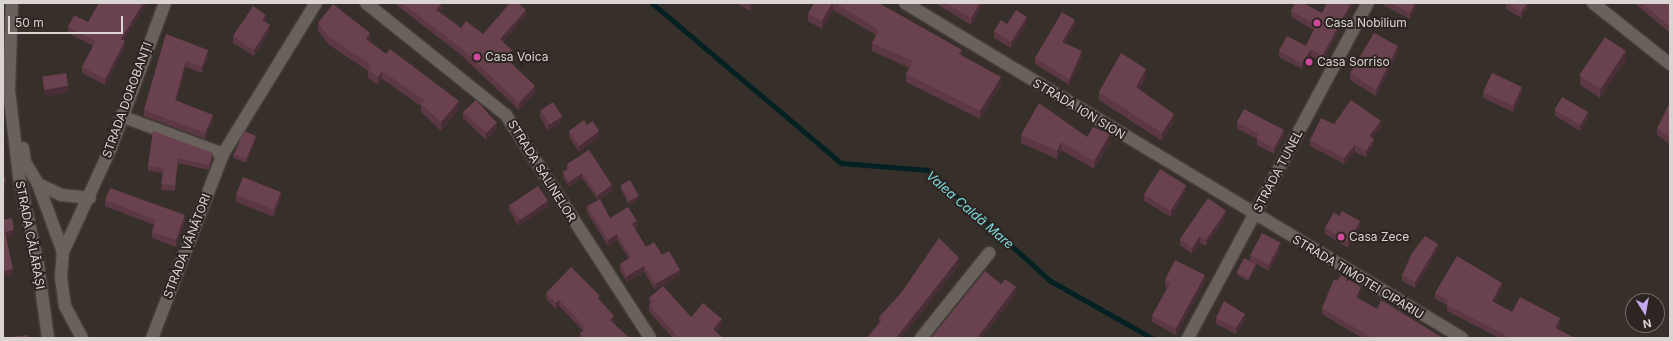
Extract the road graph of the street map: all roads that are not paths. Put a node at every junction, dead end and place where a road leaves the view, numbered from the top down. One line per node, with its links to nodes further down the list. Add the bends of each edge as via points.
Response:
1 (12, 3): 10 (street, STRADA CĂLĂRAȘI, via 8,90)
2 (164, 3): 9 (street, STRADA DOROBANȚI)
3 (316, 3): 11 (street, STRADA VÂNĂTORI)
4 (366, 3): 20 (street, STRADA SALINELOR, via 506,115)
5 (905, 3): 14 (street, STRADA ION SION)
6 (1368, 3): 14 (street, STRADA TUNEL)
7 (1593, 3): 8 (street)
8 (1670, 64)
9 (121, 116): 11 (street); 13 (street, STRADA DOROBANȚI)
10 (14, 131): 12 (street, STRADA CĂLĂRAȘI, via 20,132 25,162); 17 (street, STRADA CĂLĂRAȘI)
11 (223, 154): 19 (street, STRADA VÂNĂTORI)
12 (38, 184): 13 (street, via 62,195); 15 (street, STRADA CĂLĂRAȘI)
13 (90, 198): 15 (street, STRADA DOROBANȚI)
14 (1254, 215): 22 (street, STRADA TUNEL); 23 (street, STRADA TIMOTEI CIPARIU)
15 (64, 252): 18 (street, STRADA DOROBANȚI, via 61,278 65,306)
16 (989, 253): 21 (street)
17 (48, 338)
18 (82, 338)
19 (152, 338)
20 (650, 338)
21 (921, 338)
22 (1188, 338)
23 (1462, 338)

